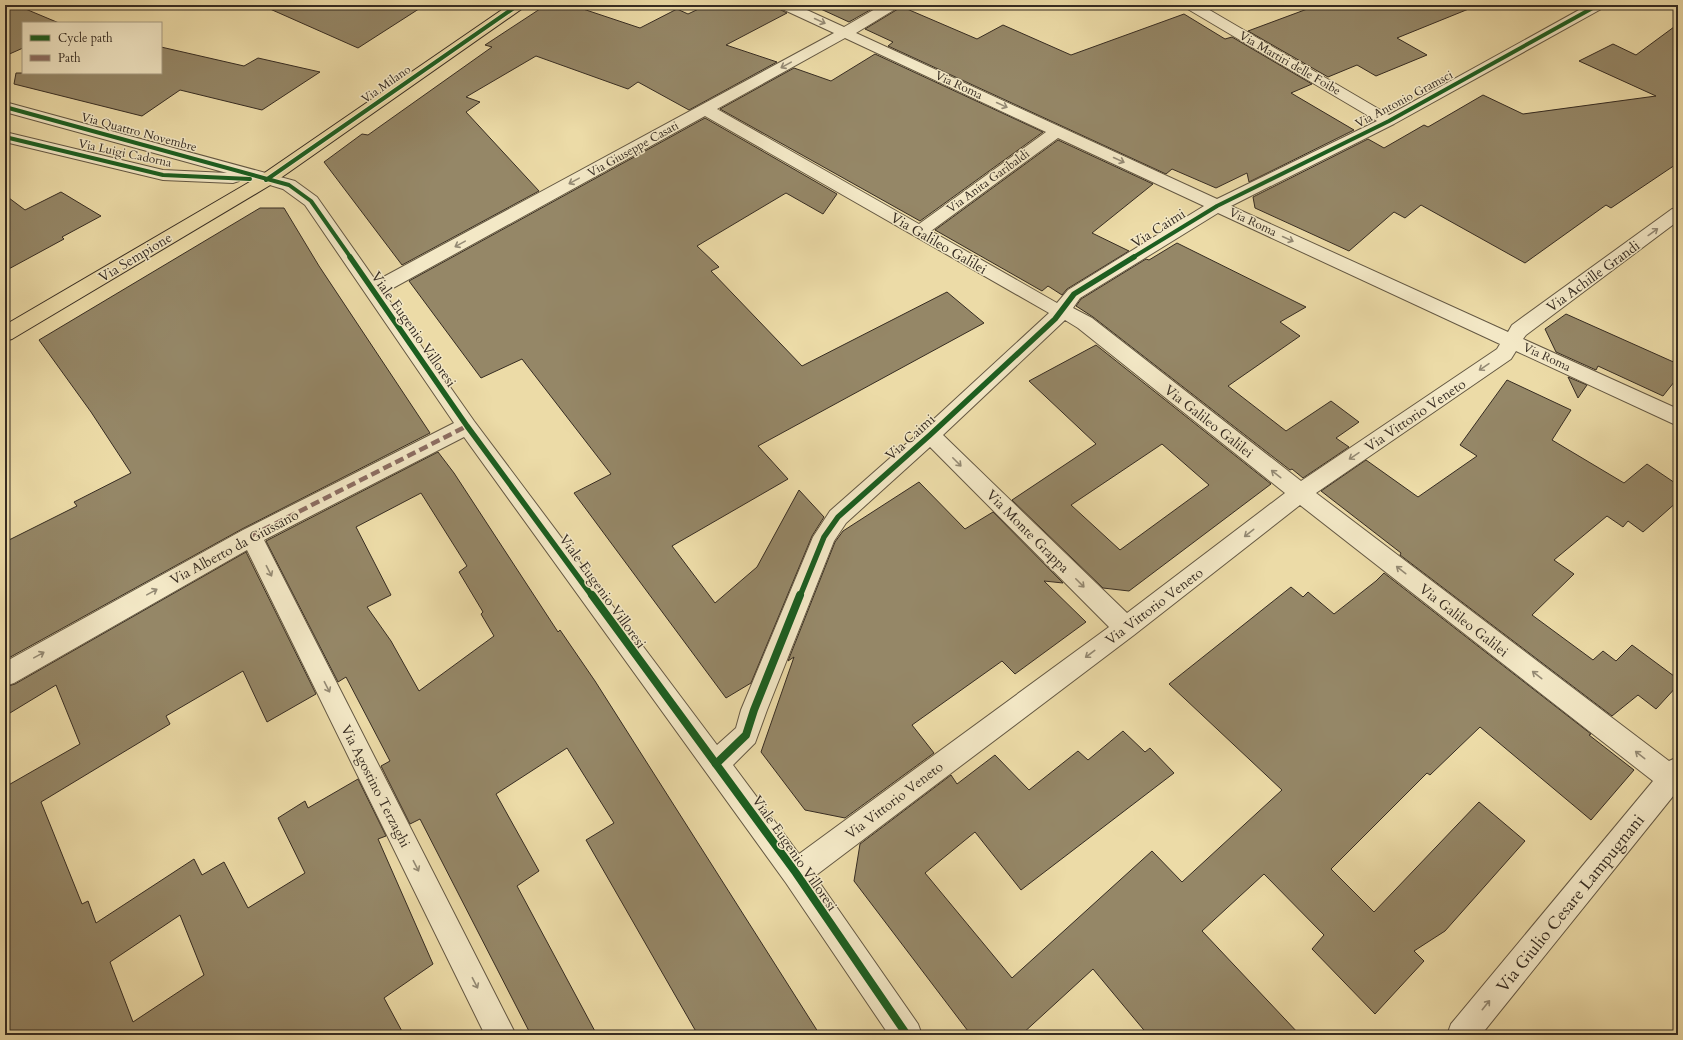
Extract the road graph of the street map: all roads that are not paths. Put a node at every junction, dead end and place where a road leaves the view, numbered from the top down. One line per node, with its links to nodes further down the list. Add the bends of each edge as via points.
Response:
1 (785, 5): 6 (street, Via Roma, one-way to 6)
2 (892, 5): 6 (street, Via Giuseppe Casati)
3 (1191, 5): 9 (street, Via Martiri delle Foibe)
4 (1598, 5): 9 (street, Via Antonio Gramsci)
5 (512, 6): 12 (main road, Via Milano)
6 (845, 33): 8 (street, Via Giuseppe Casati, one-way to 8); 10 (street, Via Roma, one-way to 10)
7 (5, 107): 12 (street, Via Quattro Novembre)
8 (705, 110): 15 (street, Via Galileo Galilei); 16 (street, Via Giuseppe Casati, one-way to 16)
9 (1389, 121): 13 (street, Via Antonio Gramsci)
10 (1058, 131): 13 (street, Via Roma, one-way to 13); 15 (street, Via Anita Garibaldi)
11 (5, 137): 12 (street, Via Luigi Cadorna, via 163,175)
12 (266, 180): 16 (street, Viale Eugenio Villoresi, via 289,186 311,201); 18 (main road, Via Sempione)
13 (1217, 206): 17 (street, Via Caimi, via 1074,294); 19 (street, Via Roma, one-way to 19)
14 (1678, 213): 19 (street, Via Achille Grandi, one-way to 14, via 1519,330)
15 (919, 232): 17 (street, Via Galileo Galilei, via 1052,308)
16 (373, 291): 21 (street, Viale Eugenio Villoresi)
17 (1062, 310): 22 (street, Via Caimi); 23 (street, Via Galileo Galilei, one-way to 17, via 1085,323)
18 (5, 334)
19 (1512, 341): 20 (street, Via Roma); 23 (street, Via Vittorio Veneto, one-way to 23, via 1504,354)
20 (1678, 418)
21 (467, 426): 24 (street, Via Alberto da Giussano); 27 (street, Viale Eugenio Villoresi)
22 (930, 435): 25 (street, Via Monte Grappa, one-way to 25); 27 (street, Via Caimi, via 838,517 824,537 746,735)
23 (1300, 493): 25 (street, Via Vittorio Veneto, one-way to 25); 28 (street, Via Galileo Galilei, one-way to 23)
24 (251, 536): 26 (street, Via Alberto da Giussano, one-way to 24); 30 (street, Via Agostino Terzaghi, one-way to 30)
25 (1126, 628): 29 (street, Via Vittorio Veneto, one-way to 29)
26 (5, 675)
27 (716, 764): 29 (street, Viale Eugenio Villoresi)
28 (1676, 778): 32 (street, Via Giulio Cesare Lampugnani, one-way to 28)
29 (796, 874): 31 (street, Viale Eugenio Villoresi)
30 (501, 1035)
31 (907, 1035)
32 (1462, 1035)

